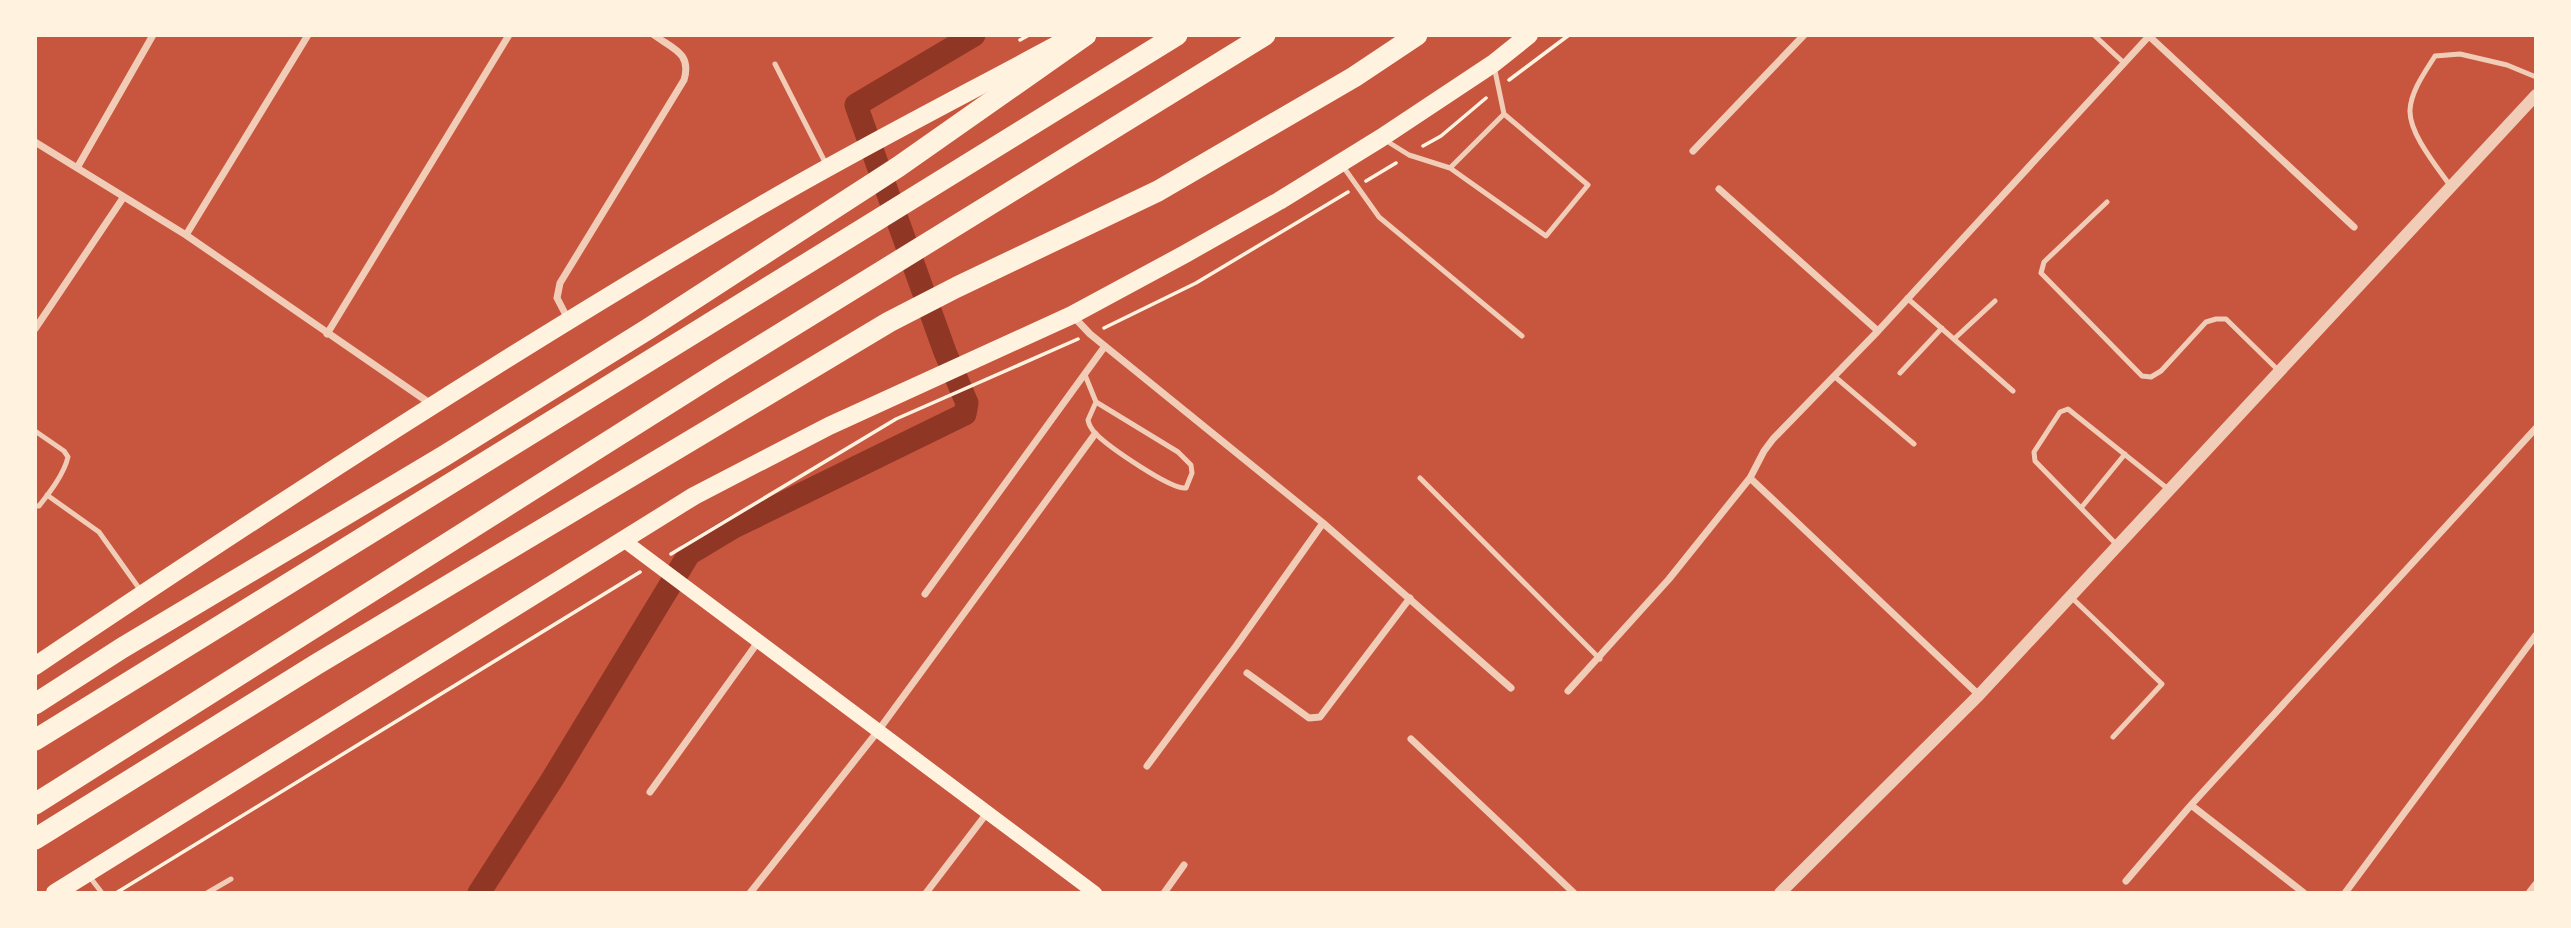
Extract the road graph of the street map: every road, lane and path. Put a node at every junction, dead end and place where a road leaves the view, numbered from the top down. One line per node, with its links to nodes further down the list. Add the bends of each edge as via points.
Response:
1 (153, 35): 24 (street)
2 (308, 35): 32 (street)
3 (509, 35): 40 (street)
4 (654, 35): 36 (street, via 682,54 687,63 684,80 560,283 557,298)
5 (1075, 35): 25 (main road)
6 (1086, 35): 79 (highway, via 898,167 637,336)
7 (1177, 35): 83 (highway)
8 (1265, 35): 86 (highway, via 720,371)
9 (1417, 35): 89 (highway, via 1158,191 889,322 317,664)
10 (1530, 35): 14 (main road)
11 (1804, 35): 22 (street)
12 (2094, 35): 15 (lane)
13 (2149, 36): 15 (street); 31 (street)
14 (1494, 63): 19 (lane); 20 (main road)
15 (2124, 63): 33 (street)
16 (775, 64): 25 (lane)
17 (2536, 77): 27 (lane, via 2460,54 2435,56 2420,79 2410,110 2423,147)
18 (2536, 95): 27 (street)
19 (1504, 114): 26 (lane); 26 (lane, via 1588,185 1546,236)
20 (1381, 138): 23 (main road); 26 (lane, via 1409,155)
21 (35, 142): 24 (street)
22 (1693, 151)
23 (1340, 162): 35 (main road, via 1197,248); 41 (lane, via 1379,217)
24 (76, 168): 29 (street)
25 (828, 168): 36 (main road)
26 (1450, 168)
27 (2451, 187): 44 (street)
28 (1719, 189): 39 (street)
29 (123, 198): 32 (street); 38 (street)
30 (2106, 202): 44 (lane, via 2044,262 2041,273 2142,376 2161,371 2206,322 2216,319 2226,320)
31 (2354, 227)
32 (186, 235): 40 (street)
33 (1908, 298): 37 (lane); 39 (street)
34 (1995, 301): 42 (lane)
35 (1072, 315): 43 (street); 64 (main road, via 829,426)
36 (569, 320): 51 (main road)
37 (1942, 328): 42 (lane); 45 (lane)
38 (35, 329)
39 (1878, 331): 47 (street)
40 (327, 334): 51 (street)
41 (1522, 335)
42 (1954, 340): 49 (lane)
43 (1105, 346): 46 (street); 63 (street)
44 (2279, 371): 59 (street)
45 (1900, 373)
46 (1085, 375): 50 (lane); 68 (street)
47 (1834, 376): 55 (lane); 58 (street, via 1773,439)
48 (968, 388): 66 (path, via 896,419)
49 (2013, 391)
50 (1096, 402): 54 (lane, via 1088,420); 54 (lane, via 1178,453 1191,465 1190,481 1179,489 1165,483)
51 (431, 404): 67 (main road)
52 (2536, 428): 87 (street)
53 (35, 430): 60 (lane, via 68,457)
54 (1095, 434): 80 (street)
55 (1914, 443)
56 (2125, 454): 59 (lane); 62 (lane); 62 (lane, via 2068,410 2060,412 2034,458)
57 (1420, 478): 73 (lane)
58 (1751, 478): 73 (street); 78 (street)
59 (2169, 490): 65 (street)
60 (47, 495): 61 (lane); 67 (lane, via 99,532)
61 (35, 506)
62 (2081, 509): 65 (lane)
63 (1323, 523): 70 (street); 84 (street)
64 (622, 539): 66 (main road); 91 (main road)
65 (2117, 545): 69 (street)
66 (655, 564): 72 (main road); 97 (path)
67 (143, 593): 74 (main road)
68 (925, 594)
69 (2070, 596): 78 (street); 81 (lane, via 2162,684)
70 (1410, 598): 75 (street, via 1320,717 1309,718); 76 (street)
71 (2536, 635): 106 (street)
72 (758, 641): 80 (main road); 85 (street)
73 (1600, 659): 77 (street)
74 (35, 666)
75 (1247, 673)
76 (1511, 688)
77 (1568, 691)
78 (1979, 695): 104 (street)
79 (35, 704)
80 (878, 731): 88 (main road); 99 (street)
81 (2113, 737)
82 (1411, 738): 103 (street)
83 (35, 740)
84 (1147, 766)
85 (650, 792)
86 (35, 804)
87 (2191, 805): 93 (street); 105 (street)
88 (987, 812): 100 (street); 101 (main road)
89 (35, 839)
90 (1184, 865): 102 (street)
91 (87, 873): 95 (main road); 96 (lane)
92 (230, 878): 98 (lane)
93 (2126, 881)
94 (2536, 884): 107 (street)
95 (55, 893)
96 (102, 893)
97 (116, 893)
98 (207, 893)
99 (750, 893)
100 (926, 893)
101 (1095, 893)
102 (1164, 893)
103 (1574, 893)
104 (1780, 893)
105 (2304, 893)
106 (2345, 893)
107 (2529, 893)

